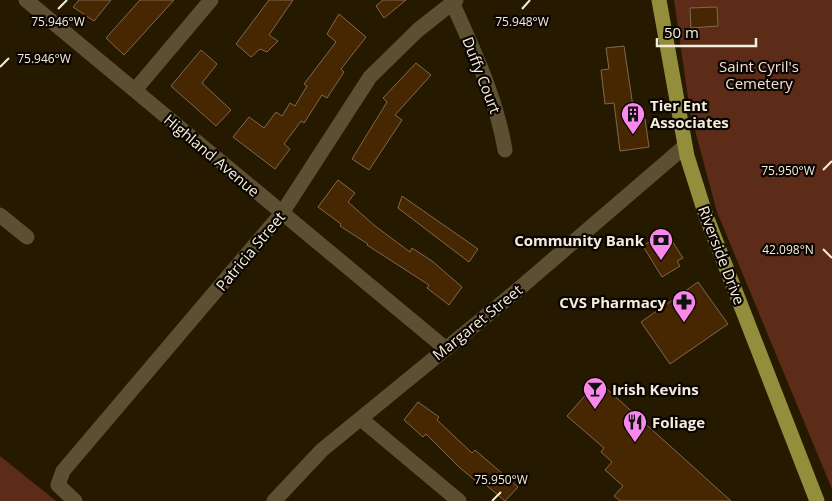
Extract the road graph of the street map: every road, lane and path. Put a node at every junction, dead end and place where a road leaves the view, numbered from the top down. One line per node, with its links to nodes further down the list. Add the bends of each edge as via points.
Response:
1 (26, 0): 5 (street, Highland Avenue)
2 (211, 0): 5 (street)
3 (659, 0): 6 (main road, Riverside Drive)
4 (454, 1): 7 (street, Duffy Court, via 499,116); 8 (street, Patricia Street, via 398,48 370,77)
5 (135, 90): 8 (street, Highland Avenue)
6 (684, 147): 11 (street, Margaret Street); 16 (main road, Riverside Drive, via 706,216)
7 (505, 150)
8 (282, 213): 11 (street, Highland Avenue); 13 (street, Patricia Street, via 63,471 58,485)
9 (0, 215): 10 (street)
10 (27, 237)
11 (445, 348): 12 (street, Margaret Street)
12 (361, 419): 14 (street, Margaret Street, via 322,450); 15 (street)
13 (75, 501)
14 (274, 501)
15 (459, 501)
16 (817, 501)

